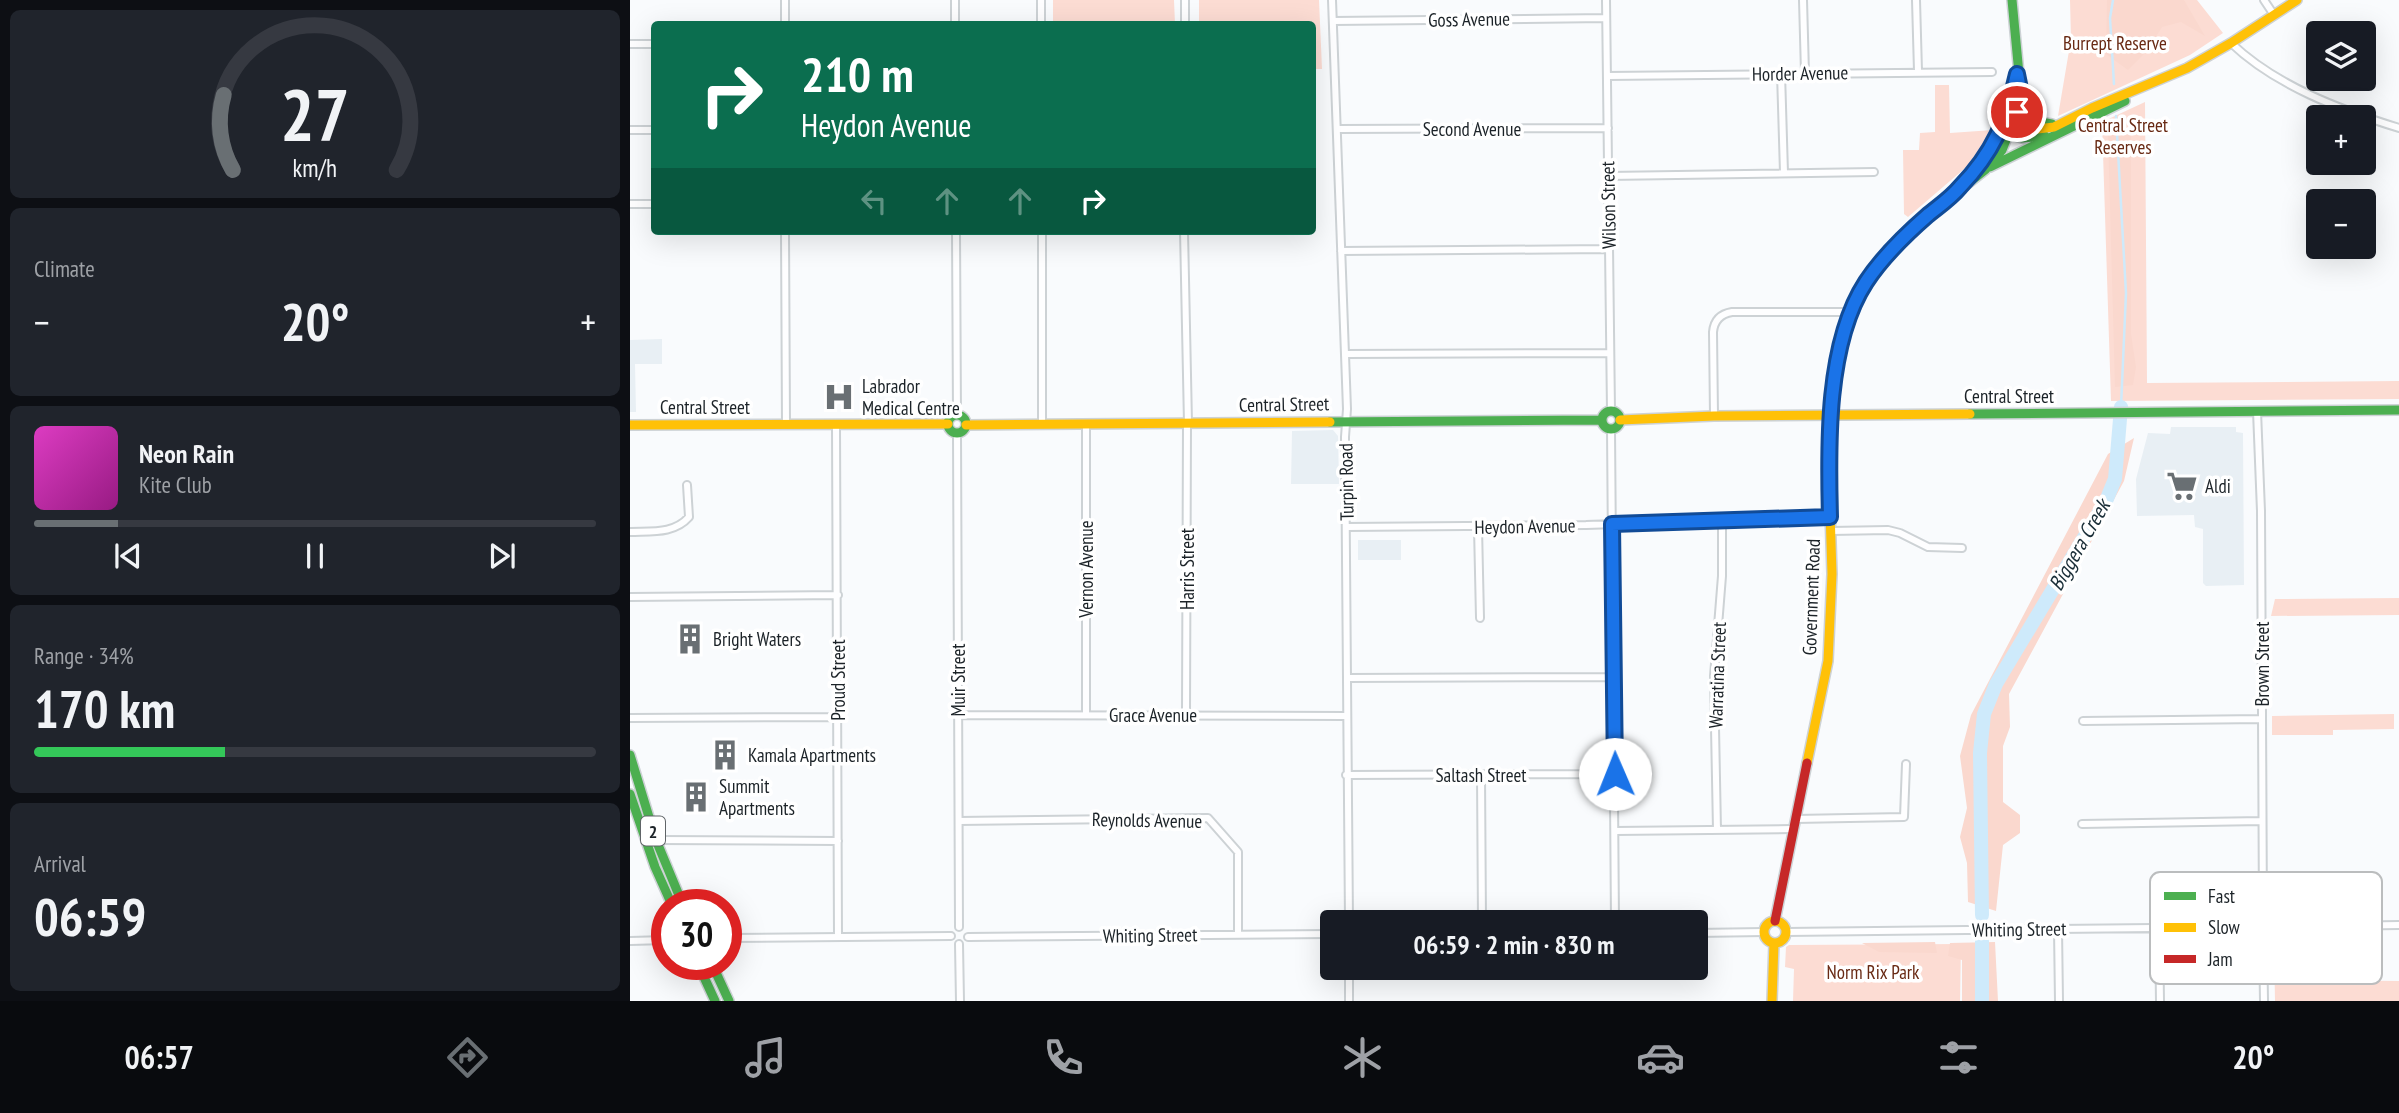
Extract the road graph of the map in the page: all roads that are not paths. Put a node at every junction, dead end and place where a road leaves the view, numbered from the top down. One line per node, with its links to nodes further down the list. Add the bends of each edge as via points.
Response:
1 (785, 0): 14 (street)
2 (955, 0): 15 (street)
3 (1041, 0): 16 (street)
4 (1185, 0): 17 (street)
5 (1332, 0): 18 (street, Turpin Road)
6 (1606, 0): 13 (street, Wilson Street)
7 (1803, 0): 25 (street)
8 (1916, 0): 22 (street)
9 (2012, 0): 26 (main road)
10 (2264, 0): 12 (street)
11 (2297, 0): 12 (main road, Government Road)
12 (2274, 15): 19 (main road, Government Road)
13 (1606, 18): 18 (street, Goss Avenue); 27 (street, Wilson Street)
14 (785, 21)
15 (955, 21)
16 (1041, 21)
17 (1185, 21)
18 (1332, 21): 33 (street, Turpin Road)
19 (2231, 43): 29 (main road, Government Road, via 2128,99); 32 (street, via 2246,58 2325,101)
20 (630, 44): 21 (street)
21 (651, 44)
22 (1918, 71): 23 (street, Horder Avenue); 25 (street, Horder Avenue)
23 (1992, 72)
24 (1781, 73): 25 (street, Horder Avenue); 27 (street, Horder Avenue); 38 (street)
25 (1805, 73)
26 (2017, 74): 28 (main road); 31 (main road)
27 (1607, 76): 30 (street, Wilson Street)
28 (2021, 94): 29 (main road, via 2033,118 2043,124); 31 (main road)
29 (2065, 125): 31 (main road, Government Road, via 2036,138 2022,138); 36 (main road, Government Road)
30 (1608, 128): 33 (street, Second Avenue); 39 (street, Wilson Street)
31 (2006, 128): 36 (main road, Government Road, via 2002,150); 40 (main road, Government Road)
32 (2399, 128)
33 (1337, 129): 48 (street, Turpin Road)
34 (630, 130): 35 (street)
35 (651, 130)
36 (1985, 170): 40 (main road, Government Road)
37 (1874, 172): 38 (street)
38 (1784, 173): 39 (street)
39 (1608, 176): 47 (street, Wilson Street)
40 (1959, 188): 49 (main road, Government Road, via 1887,254)
41 (630, 204): 42 (street)
42 (651, 204)
43 (785, 235): 62 (street)
44 (956, 235): 55 (street)
45 (1042, 235): 64 (street)
46 (1184, 235): 61 (street, Harris Street)
47 (1609, 249): 48 (street); 50 (street, Wilson Street)
48 (1341, 251): 51 (street, Turpin Road)
49 (1850, 312): 56 (street, via 1732,312 1720,317 1713,332); 57 (main road, Government Road)
50 (1610, 353): 51 (street); 53 (street, Wilson Street)
51 (1345, 354): 60 (street, Turpin Road)
52 (2399, 410): 54 (main road, Central Street)
53 (1611, 411): 58 (main road); 59 (main road)
54 (2257, 411): 57 (main road, Central Street); 91 (street, Brown Street)
55 (957, 415): 63 (main road); 68 (main road)
56 (1714, 416): 57 (main road, Central Street); 59 (main road, Central Street)
57 (1830, 416): 72 (main road, Government Road)
58 (1602, 420): 60 (main road, Central Street); 69 (main road)
59 (1620, 420): 69 (main road)
60 (1346, 421): 61 (main road, Central Street); 75 (street, Turpin Road)
61 (1187, 423): 65 (main road, Central Street); 87 (street, Harris Street)
62 (786, 424): 66 (main road, Central Street); 67 (main road, Central Street)
63 (948, 424): 67 (main road, Central Street); 70 (main road)
64 (1042, 424): 65 (main road, Central Street); 68 (main road, Central Street)
65 (1086, 424): 86 (street, Vernon Avenue)
66 (630, 425)
67 (836, 425): 80 (street, Proud Street)
68 (966, 425): 70 (main road)
69 (1611, 429): 74 (street)
70 (957, 433): 85 (street, Muir Street)
71 (687, 485): 78 (street, via 690,517 682,526)
72 (1830, 517): 73 (street, Heydon Avenue); 77 (main road, Government Road)
73 (1722, 521): 74 (street, Heydon Avenue); 103 (street, Warratina Street, via 1714,676)
74 (1612, 524): 76 (street, Heydon Avenue); 83 (street)
75 (1346, 527): 76 (street, Heydon Avenue); 84 (street, Turpin Road)
76 (1478, 527): 82 (street)
77 (1831, 531): 79 (street, via 1888,530 1928,547); 101 (main road, Government Road, via 1828,660)
78 (630, 532)
79 (1962, 548)
80 (838, 594): 81 (street); 89 (street, Proud Street)
81 (630, 597)
82 (1480, 618)
83 (1614, 677): 84 (street); 95 (street)
84 (1347, 678): 88 (street, Turpin Road)
85 (958, 715): 86 (street, Grace Avenue); 99 (street, Muir Street)
86 (1086, 715): 87 (street, Grace Avenue)
87 (1186, 716): 88 (street, Grace Avenue)
88 (1347, 716): 96 (street, Turpin Road)
89 (838, 717): 90 (street); 106 (street, Proud Street)
90 (630, 718)
91 (2262, 719): 92 (street); 100 (street, Brown Street)
92 (2083, 721)
93 (630, 755): 105 (main road, 2)
94 (1906, 764): 101 (street, via 1904,817)
95 (1615, 774): 97 (street, Saltash Street); 104 (street)
96 (1346, 775): 97 (street, Saltash Street); 110 (street, Turpin Road)
97 (1481, 775): 111 (street)
98 (630, 794): 108 (main road, 2)
99 (959, 821): 114 (street, Muir Street); 120 (street, Reynolds Avenue, via 1208,818 1238,852)
100 (2262, 821): 102 (street); 107 (street, Brown Street)
101 (1793, 824): 103 (street); 113 (main road, Government Road)
102 (2082, 824)
103 (1717, 830): 104 (street)
104 (1615, 831): 112 (street)
105 (656, 840): 106 (street); 109 (main road, 2)
106 (838, 841): 122 (street, Proud Street)
107 (2263, 872)
108 (664, 889)
109 (676, 889)
110 (1349, 910)
111 (1482, 910)
112 (1615, 910)
113 (1775, 921): 117 (main road, via 1767,924); 118 (main road, via 1782,923)
114 (959, 927): 123 (street); 124 (street)
115 (2150, 928): 116 (street, Whiting Street)
116 (2058, 929): 118 (street, Whiting Street); 138 (street)
117 (1764, 932): 119 (street); 128 (main road)
118 (1786, 932): 128 (main road)
119 (1708, 933)
120 (1238, 934): 121 (street, Whiting Street); 124 (street, Whiting Street)
121 (1320, 934)
122 (838, 936): 123 (street); 125 (street)
123 (951, 936): 129 (street)
124 (968, 937): 129 (street)
125 (742, 938)
126 (651, 940): 127 (street)
127 (630, 941)
128 (1774, 943): 137 (main road)
129 (959, 944): 135 (street)
130 (705, 980): 133 (main road)
131 (719, 980): 134 (main road)
132 (1349, 980): 136 (street)
133 (715, 1001)
134 (729, 1001)
135 (960, 1001)
136 (1349, 1001)
137 (1772, 1001)
138 (2059, 1001)

